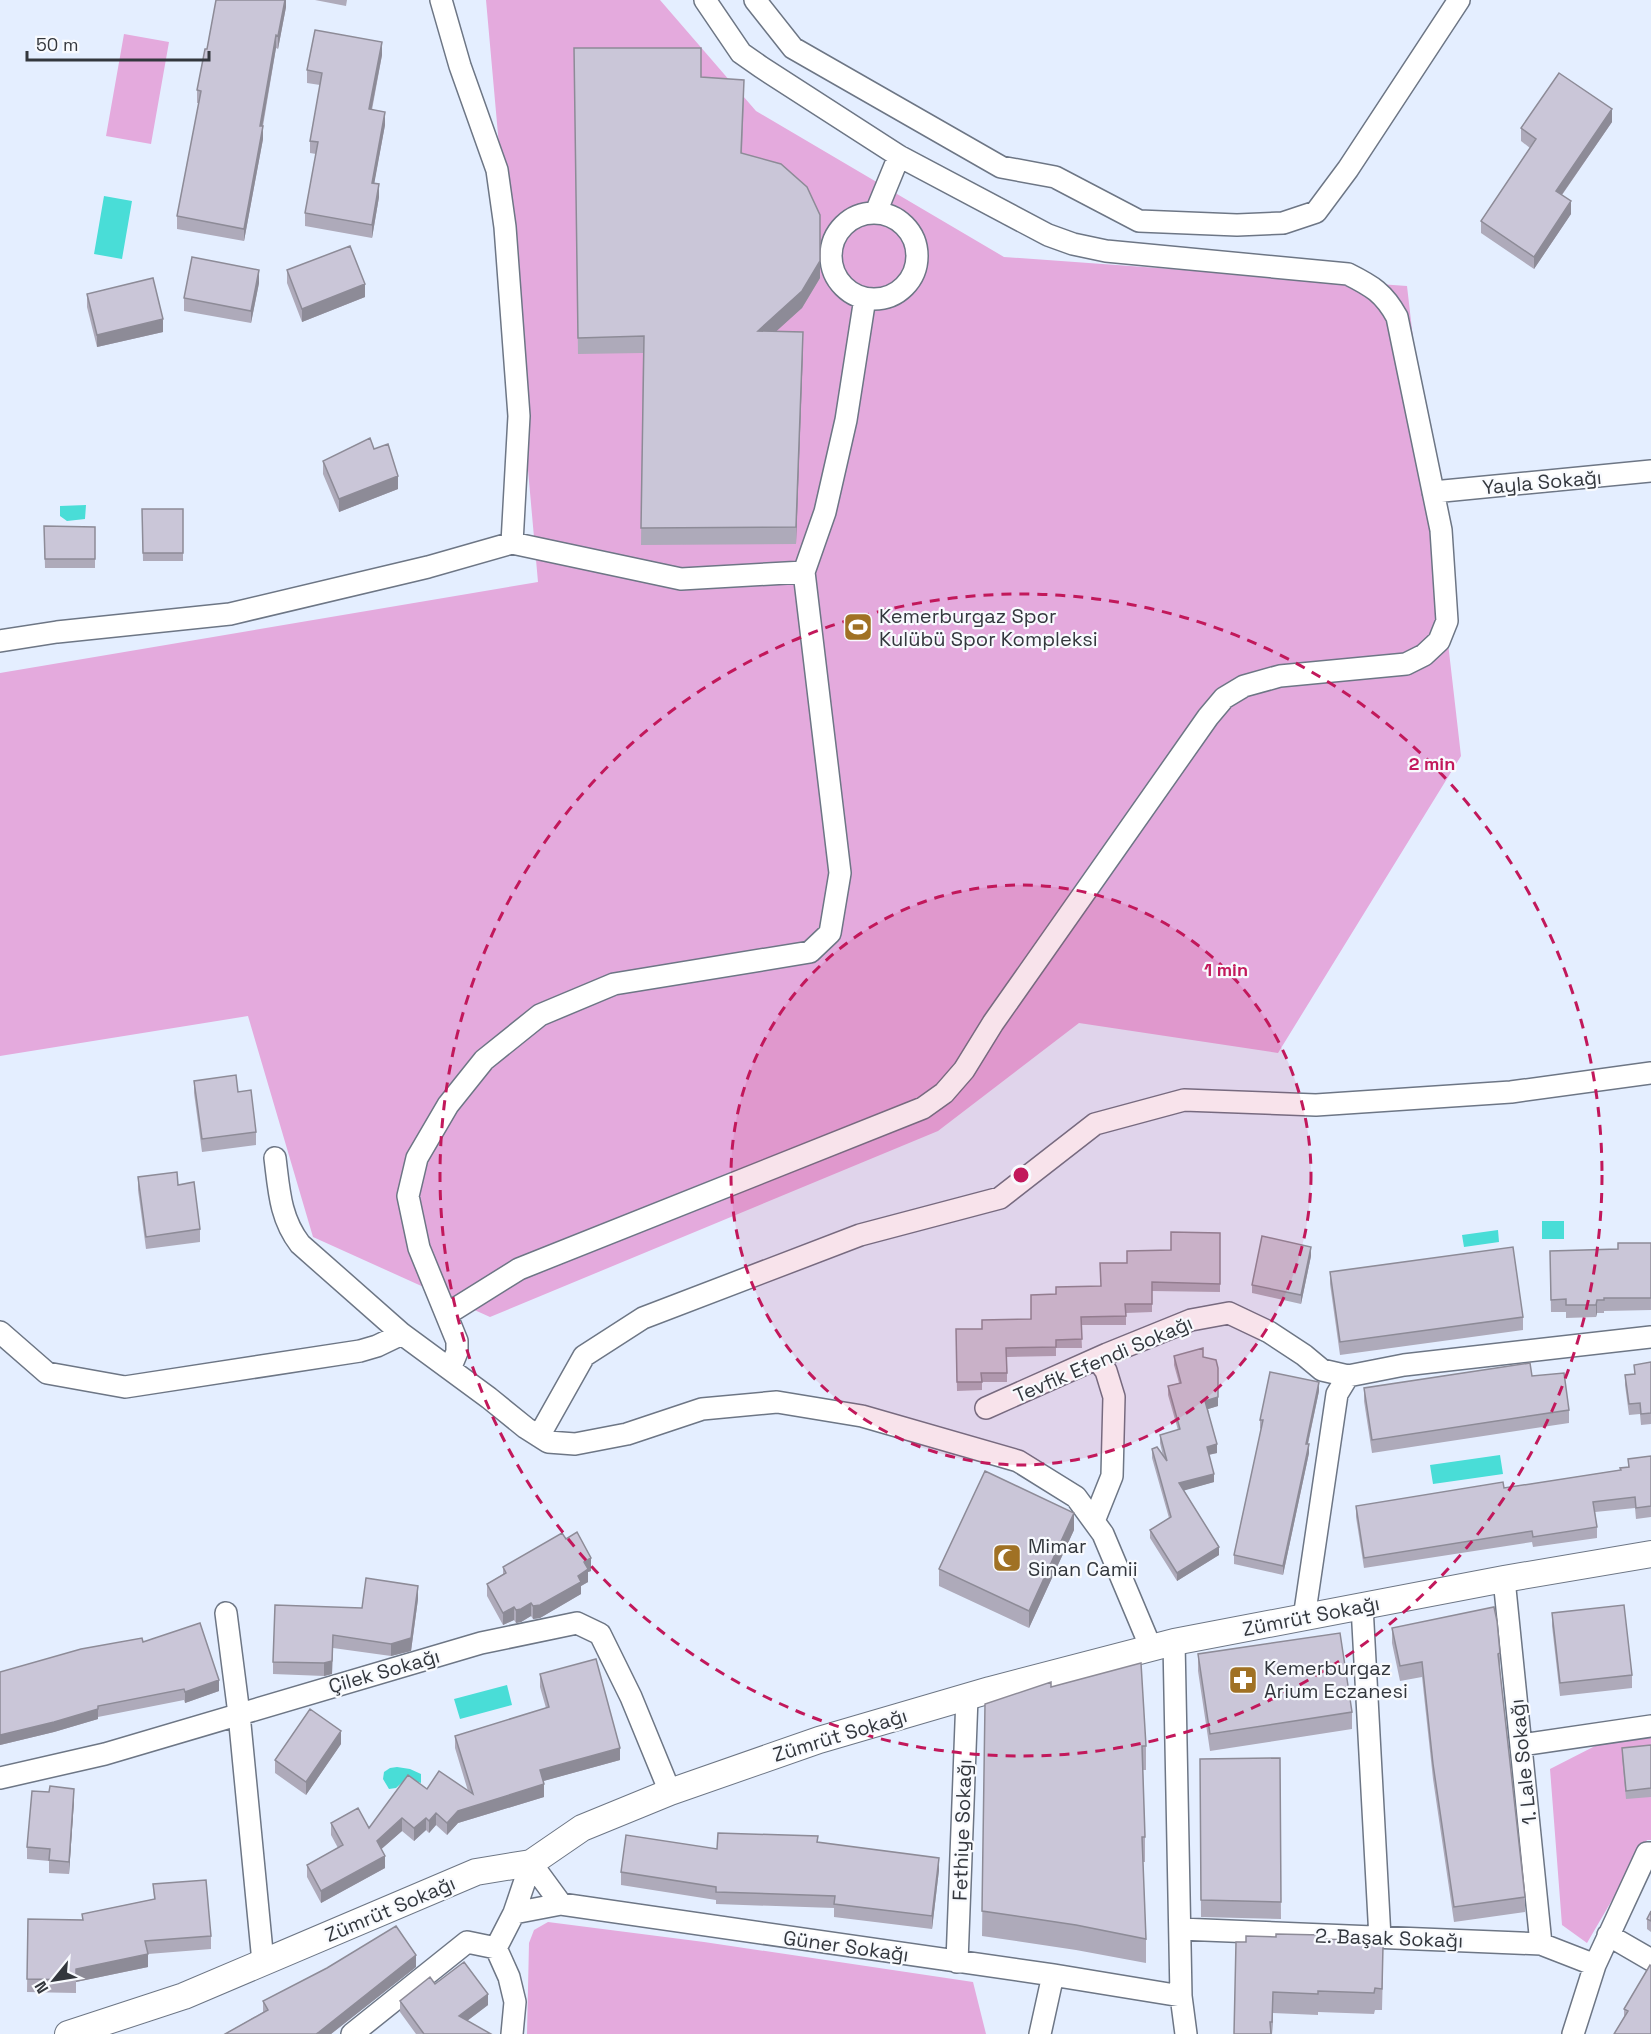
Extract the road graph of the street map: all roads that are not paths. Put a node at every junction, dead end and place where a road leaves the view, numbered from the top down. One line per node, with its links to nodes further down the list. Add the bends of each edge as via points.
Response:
1 (441, 0): 10 (street, via 497,171 505,227 519,416)
2 (705, 0): 5 (street, via 741,53)
3 (755, 0): 4 (street, via 793,48 1001,167 1055,177 1139,221 1237,225 1283,223 1316,212)
4 (1459, 0)
5 (899, 156): 6 (street); 9 (street, via 1048,235 1073,244 1106,251 1348,274 1375,287 1398,317)
6 (876, 212): 7 (street, via 849,220 832,243 830,257 840,284); 7 (street, via 890,215 912,234 917,261 904,287 879,299)
7 (865, 298): 11 (street, via 846,420 825,512)
8 (1651, 471): 9 (street, Yayla Sokağı)
9 (1433, 492): 15 (street, via 1441,530 1447,621 1438,641 1407,664 1280,676 1244,686 1224,698 993,1023 964,1070 944,1093 923,1108 519,1269)
10 (512, 543): 11 (street, via 681,579); 12 (street, via 230,614)
11 (804, 572): 15 (street, via 840,873 830,933 810,952 614,984 540,1015 484,1060 448,1105 417,1158 408,1196 419,1248)
12 (0, 641)
13 (1651, 1073): 23 (street, via 1511,1092 1316,1105 1184,1100 1095,1124 1000,1198 860,1235 643,1318 584,1356)
14 (275, 1158): 17 (street, via 281,1207 294,1236)
15 (447, 1314): 20 (street, via 457,1341)
16 (0, 1332): 17 (street, via 47,1373 125,1387 360,1351)
17 (402, 1334): 20 (street)
18 (1651, 1337): 21 (street, via 1404,1365)
19 (1097, 1359): 21 (street, Tevfik Efendi Sokağı, via 1191,1320 1229,1313 1269,1332 1322,1370); 22 (street, Tevfik Efendi Sokağı); 24 (street, via 1106,1371 1114,1397 1112,1476)
20 (450, 1369): 23 (street)
21 (1348, 1377): 29 (street, via 1337,1394)
22 (986, 1408)
23 (539, 1436): 24 (street, via 548,1442 575,1444 627,1434 702,1409 777,1402 862,1416 1018,1461 1076,1497)
24 (1094, 1521): 30 (street)
25 (1651, 1554): 26 (street, Zümrüt Sokağı)
26 (1504, 1579): 27 (street, Zümrüt Sokağı); 34 (street, 1. Lale Sokağı)
27 (1362, 1606): 29 (street, Zümrüt Sokağı); 43 (street)
28 (226, 1613): 32 (street)
29 (1304, 1618): 30 (street, Zümrüt Sokağı)
30 (1163, 1645): 31 (street, Zümrüt Sokağı); 41 (street)
31 (967, 1697): 36 (street, Zümrüt Sokağı, via 819,1740); 48 (street, Fethiye Sokağı)
32 (239, 1714): 35 (street, Çilek Sokağı, via 105,1754); 36 (street, Çilek Sokağı, via 481,1642 577,1623 600,1634); 47 (street)
33 (1651, 1726): 34 (street)
34 (1521, 1745): 44 (street, 1. Lale Sokağı)
35 (0, 1778)
36 (670, 1792): 38 (street, Zümrüt Sokağı, via 582,1828)
37 (1651, 1853): 42 (street, via 1647,1853)
38 (531, 1863): 39 (street); 40 (street); 47 (street, Zümrüt Sokağı, via 476,1872)
39 (561, 1904): 40 (street, Güner Sokağı); 48 (street, Güner Sokağı)
40 (514, 1913): 45 (street)
41 (1180, 1929): 43 (street, 2. Başak Sokağı); 51 (street)
42 (1608, 1935): 46 (street); 49 (street)
43 (1380, 1938): 44 (street, 2. Başak Sokağı)
44 (1541, 1944): 49 (street, 2. Başak Sokağı)
45 (496, 1948): 53 (street, via 467,1942); 54 (street, via 515,2002)
46 (1651, 1960)
47 (263, 1962): 52 (street, Zümrüt Sokağı, via 184,1996)
48 (957, 1962): 50 (street, Güner Sokağı)
49 (1595, 1965): 57 (street)
50 (1053, 1975): 51 (street, Güner Sokağı); 55 (street)
51 (1182, 1996): 56 (street)
52 (68, 2034)
53 (352, 2034)
54 (512, 2034)
55 (1040, 2034)
56 (1186, 2034)
57 (1573, 2034)

